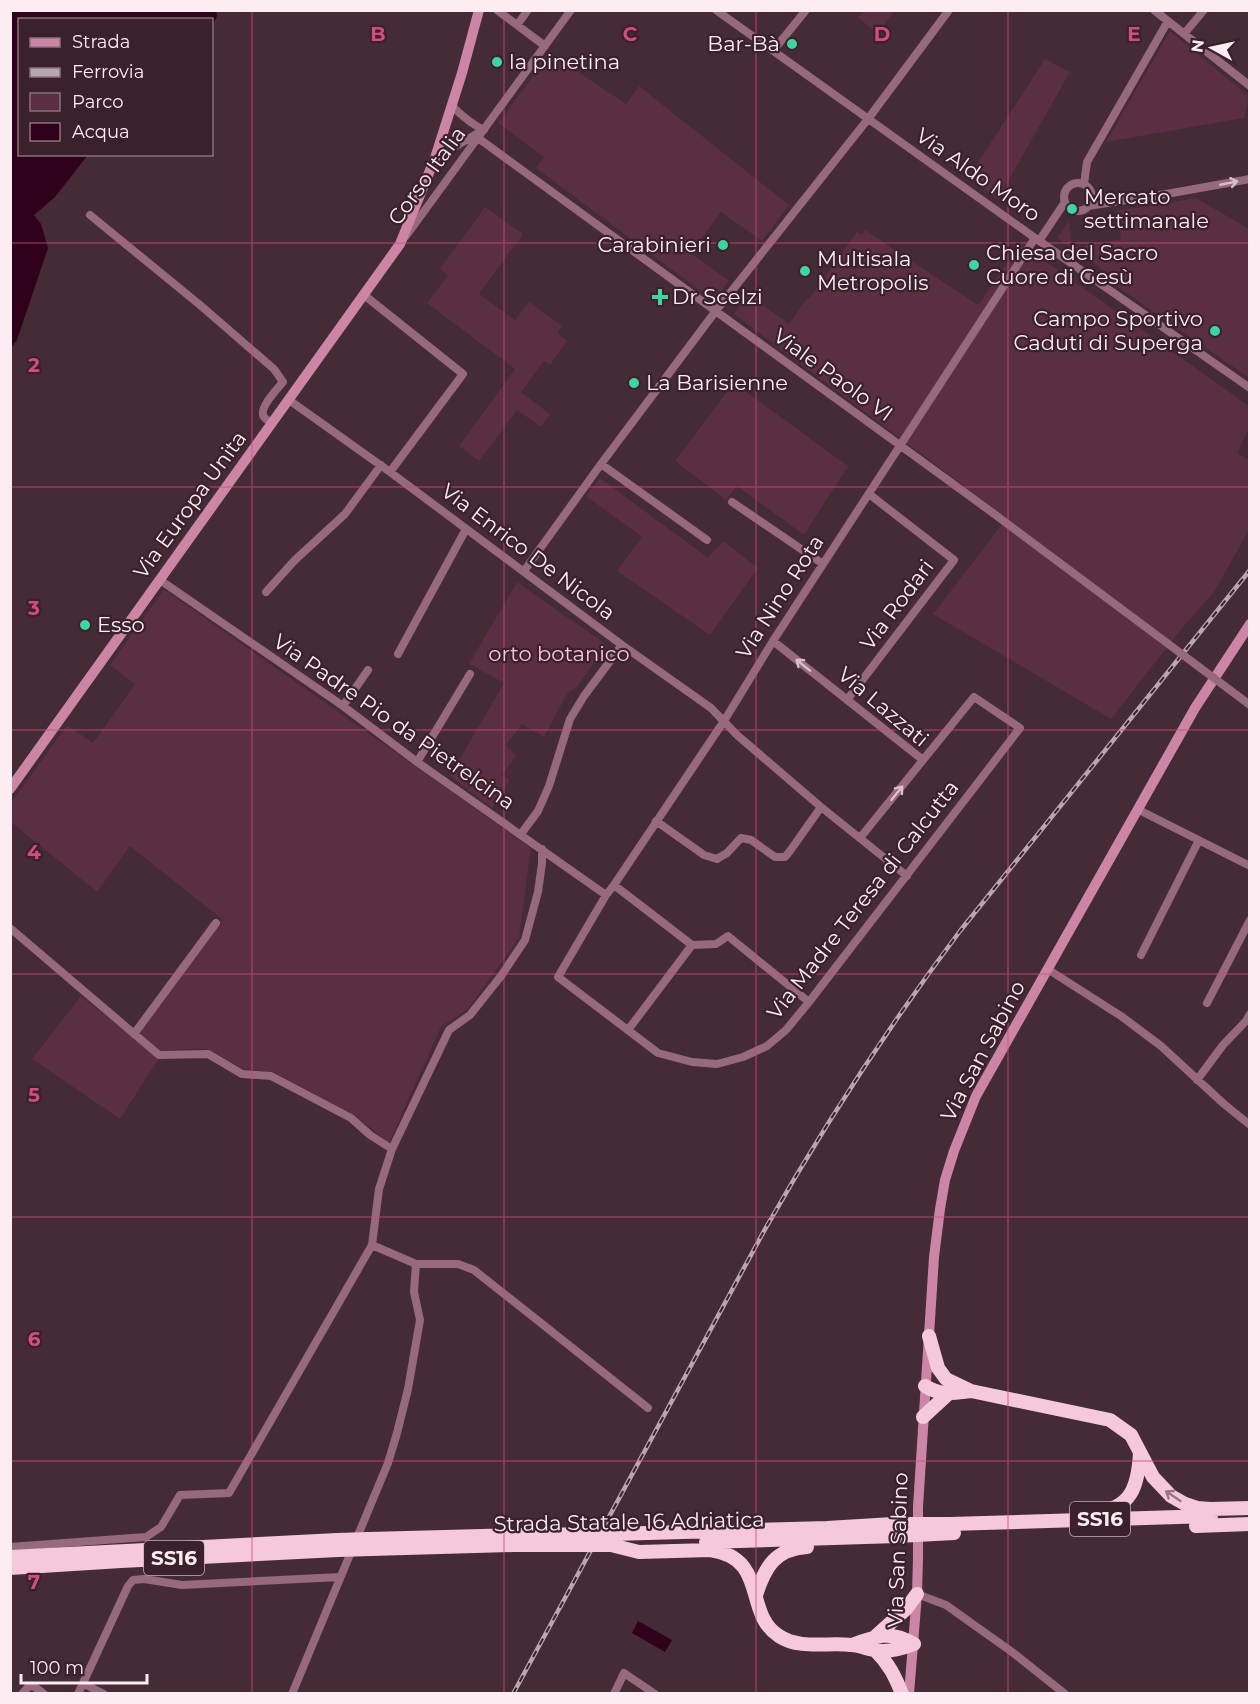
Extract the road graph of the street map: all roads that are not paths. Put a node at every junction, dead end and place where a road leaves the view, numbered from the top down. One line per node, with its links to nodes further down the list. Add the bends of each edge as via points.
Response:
1 (479, 10): 16 (street, Via Europa Unita)
2 (497, 10): 11 (street)
3 (528, 10): 11 (street)
4 (571, 10): 13 (street, Corso Italia)
5 (716, 10): 14 (street, Via Aldo Moro)
6 (806, 10): 14 (street)
7 (949, 10): 17 (street)
8 (1154, 10): 10 (street)
9 (1204, 10): 12 (street)
10 (1168, 21): 12 (street); 22 (street, via 1088,162)
11 (517, 25): 13 (street)
12 (1184, 34): 15 (street)
13 (545, 46): 18 (street, Corso Italia)
14 (773, 51): 17 (street, Via Aldo Moro)
15 (1250, 86)
16 (452, 106): 18 (street); 20 (street, Via Europa Unita)
17 (868, 118): 26 (street, Via Aldo Moro); 29 (street)
18 (484, 130): 19 (street, Corso Italia); 20 (street, Corso Italia)
19 (478, 138): 27 (street, Corso Italia); 29 (street, Viale Paolo VI)
20 (435, 158): 27 (street, Via Europa Unita)
21 (1250, 179): 24 (street, one-way to 21)
22 (1084, 184): 23 (street, via 1069,186 1064,193); 24 (street, via 1091,193)
23 (1066, 204): 24 (street, via 1076,211); 26 (street, Via Nino Rota)
24 (1088, 206)
25 (90, 215): 32 (street, via 274,369 283,382 262,412)
26 (1040, 241): 30 (street, Via Aldo Moro); 33 (street, Via Nino Rota)
27 (400, 244): 28 (street, Via Europa Unita)
28 (364, 295): 31 (street, Via Europa Unita); 36 (street, via 463,374)
29 (715, 312): 33 (street, Viale Paolo VI); 34 (street)
30 (1250, 388)
31 (289, 400): 32 (street, Via Europa Unita); 35 (street, Via Enrico De Nicola)
32 (272, 424): 43 (street, Via Europa Unita)
33 (900, 446): 37 (street, Via Nino Rota); 52 (street, Viale Paolo VI, bridge)
34 (601, 464): 40 (street); 42 (street)
35 (381, 465): 36 (street, Via Enrico De Nicola); 44 (street, via 345,514)
36 (390, 472): 39 (street, Via Enrico De Nicola)
37 (868, 494): 41 (street, Via Nino Rota); 51 (street, Via Rodari, via 954,560)
38 (732, 502): 41 (street)
39 (466, 529): 42 (street, Via Enrico De Nicola); 48 (street)
40 (707, 540)
41 (823, 564): 46 (street, Via Nino Rota)
42 (524, 571): 47 (street, Via Enrico De Nicola)
43 (160, 580): 53 (street, Via Padre Pio da Pietrelcina); 57 (street, Via Europa Unita)
44 (266, 592)
45 (1250, 624): 59 (street, Via San Sabino, via 1195,708)
46 (773, 641): 51 (street, Via Lazzati, one-way to 46); 54 (street, Via Nino Rota)
47 (622, 645): 54 (street, Via Enrico De Nicola); 61 (street, via 570,719 538,811)
48 (398, 654)
49 (368, 670): 53 (street)
50 (470, 674): 56 (street)
51 (847, 700): 55 (street, Via Lazzati)
52 (1250, 705)
53 (342, 706): 56 (street, Via Padre Pio da Pietrelcina)
54 (724, 721): 58 (street, Via Enrico De Nicola); 60 (street, Via Nino Rota)
55 (923, 760): 62 (street, Via Lazzati, one-way to 55); 66 (street, Via Madre Teresa di Calcutta, via 974,697 1020,728)
56 (417, 762): 61 (street, Via Padre Pio da Pietrelcina)
57 (10, 789)
58 (821, 807): 60 (street, via 790,851 775,858 751,840 741,838 717,860); 62 (street, Via Enrico De Nicola)
59 (1139, 810): 63 (street); 74 (street, Via San Sabino)
60 (656, 821): 67 (street, Via Nino Rota)
61 (520, 834): 64 (street, Via Padre Pio da Pietrelcina)
62 (860, 838): 66 (street, Via Enrico De Nicola)
63 (1199, 840): 65 (street); 73 (street)
64 (542, 849): 68 (street, Via Padre Pio da Pietrelcina); 83 (street, via 538,892 525,940 470,1015 449,1030)
65 (1250, 866)
66 (907, 876): 76 (street, Via Madre Teresa di Calcutta)
67 (614, 885): 68 (street, Via Nino Rota); 72 (street)
68 (606, 895): 75 (street, Via Nino Rota)
69 (1250, 920): 77 (street)
70 (216, 923): 80 (street)
71 (10, 928): 80 (street)
72 (692, 945): 76 (street, via 716,944 729,936); 79 (street)
73 (1141, 955)
74 (1049, 970): 81 (street, via 1121,1016); 86 (street, Via San Sabino, via 976,1096 954,1151 940,1209)
75 (558, 977): 79 (street, Via Madre Teresa di Calcutta)
76 (809, 1002): 79 (street, Via Madre Teresa di Calcutta, via 767,1046 717,1064 658,1053)
77 (1207, 1003)
78 (1250, 1014): 81 (street)
79 (628, 1030)
80 (135, 1034): 83 (street, via 159,1055 208,1054 242,1074 271,1076 351,1118)
81 (1197, 1080): 82 (street)
82 (1250, 1125)
83 (392, 1149): 84 (street, via 379,1189)
84 (372, 1245): 85 (street); 101 (street, via 230,1493 180,1495 161,1527 146,1537)
85 (416, 1264): 91 (street, via 458,1264 474,1270); 104 (street, via 414,1292 420,1320 408,1389 388,1463)
86 (929, 1336): 87 (highway, via 938,1368); 88 (street, Via San Sabino)
87 (946, 1379): 88 (highway); 89 (highway)
88 (925, 1386): 90 (highway); 92 (street, Via San Sabino)
89 (971, 1391): 90 (highway); 93 (highway, via 1110,1420 1131,1435)
90 (948, 1394): 92 (highway)
91 (648, 1408)
92 (923, 1417): 105 (street, Via San Sabino)
93 (1140, 1453): 94 (highway, one-way to 93, via 1211,1509 1185,1504 1161,1487); 97 (highway, via 1134,1489 1108,1511 984,1516)
94 (1250, 1508)
95 (1250, 1515): 97 (highway, Strada Statale 16 Adriatica / SS16)
96 (1250, 1524): 97 (highway, Strada Statale 16 Adriatica / SS16)
97 (954, 1527): 98 (highway, Strada Statale 16 Adriatica / SS16, bridge)
98 (896, 1530): 99 (highway, Strada Statale 16 Adriatica / SS16, via 827,1528); 106 (highway, via 867,1545 789,1549 768,1566)
99 (611, 1540): 100 (highway, Strada Statale 16 Adriatica / SS16, bridge); 106 (highway, via 639,1552 721,1551 746,1569)
100 (338, 1545): 102 (highway, Strada Statale 16 Adriatica / SS16); 103 (highway, Strada Statale 16 Adriatica / SS16)
101 (10, 1547)
102 (10, 1557)
103 (10, 1568)
104 (340, 1577): 109 (street, via 182,1585 134,1580); 114 (street)
105 (916, 1594): 107 (highway); 108 (street, Via San Sabino); 119 (street, via 946,1605)
106 (756, 1595): 107 (highway, via 767,1624 780,1636 799,1644)
107 (875, 1643): 108 (highway, via 898,1636); 117 (highway)
108 (914, 1644): 118 (street, Via San Sabino)
109 (84, 1684): 112 (street); 113 (street)
110 (22, 1694): 111 (street, via 29,1686)
111 (44, 1694)
112 (78, 1694)
113 (104, 1694)
114 (292, 1694)
115 (614, 1694): 116 (street, via 624,1673)
116 (656, 1694)
117 (902, 1694)
118 (909, 1694)
119 (1065, 1694)

